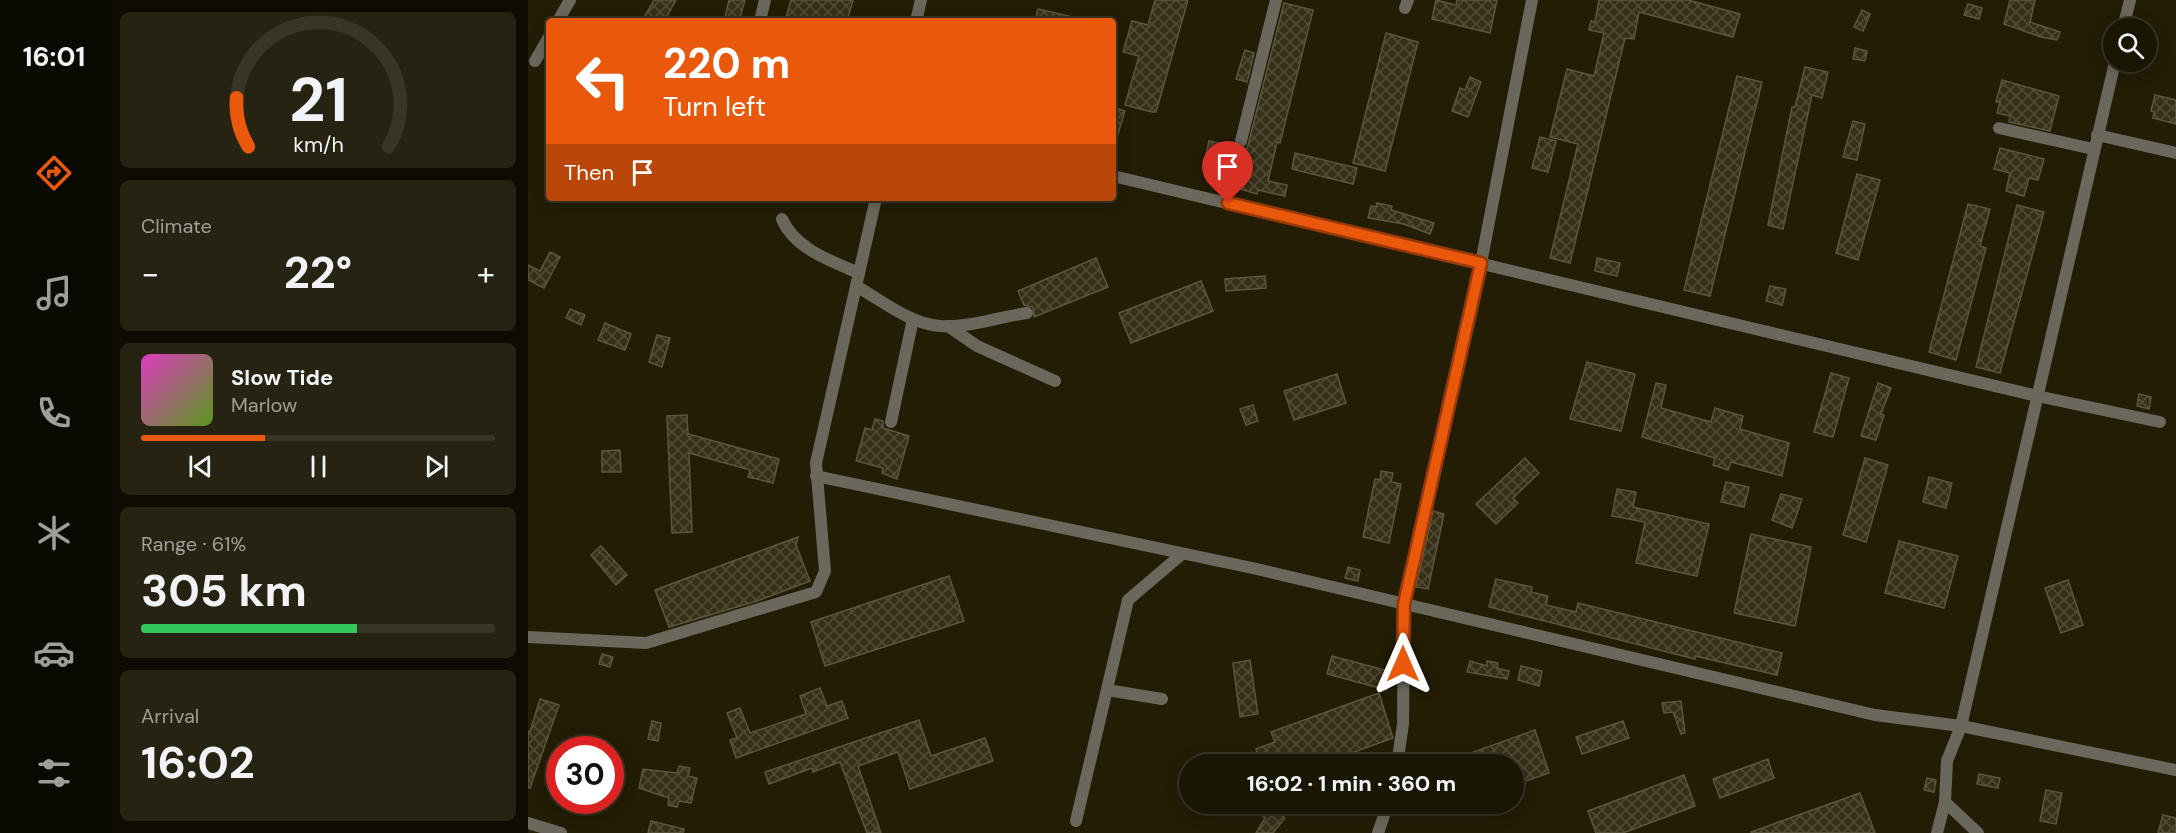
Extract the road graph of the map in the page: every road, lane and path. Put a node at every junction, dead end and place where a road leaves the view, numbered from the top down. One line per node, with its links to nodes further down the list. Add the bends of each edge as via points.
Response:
1 (570, 0): 7 (street)
2 (765, 0): 8 (street)
3 (921, 0): 9 (street)
4 (1276, 0): 16 (street)
5 (1532, 0): 22 (street)
6 (2130, 0): 10 (street)
7 (560, 18)
8 (761, 18)
9 (917, 18)
10 (2126, 18)
11 (546, 42): 12 (street)
12 (535, 62)
13 (2113, 72): 15 (street)
14 (1999, 128): 17 (street)
15 (2097, 135): 17 (street); 18 (street)
16 (1241, 141)
17 (2093, 149): 29 (street)
18 (2176, 153)
19 (1116, 177): 22 (street)
20 (875, 201): 23 (street)
21 (782, 219): 23 (street, via 787,230 805,247)
22 (1481, 263): 29 (street); 34 (street)
23 (859, 273): 24 (street)
24 (856, 286): 26 (street); 32 (street)
25 (1027, 313): 27 (street)
26 (913, 319): 27 (street); 30 (street)
27 (948, 326): 28 (street, via 977,346)
28 (1055, 381)
29 (2037, 396): 31 (street); 38 (street)
30 (891, 422)
31 (2160, 422)
32 (816, 476): 33 (street); 35 (street, via 825,571 816,592 646,643)
33 (1182, 554): 34 (street); 36 (street, via 1128,600)
34 (1404, 604): 38 (street, via 1875,715); 39 (street, via 1403,724)
35 (528, 637)
36 (1107, 690): 37 (street); 43 (street)
37 (1162, 699)
38 (1961, 726): 40 (street); 41 (street, via 1947,761)
39 (1399, 754)
40 (2176, 770)
41 (1945, 802): 47 (street); 48 (street)
42 (1385, 814): 46 (street)
43 (1076, 821)
44 (528, 823): 45 (street)
45 (561, 833)
46 (1378, 833)
47 (1937, 833)
48 (1978, 833)

